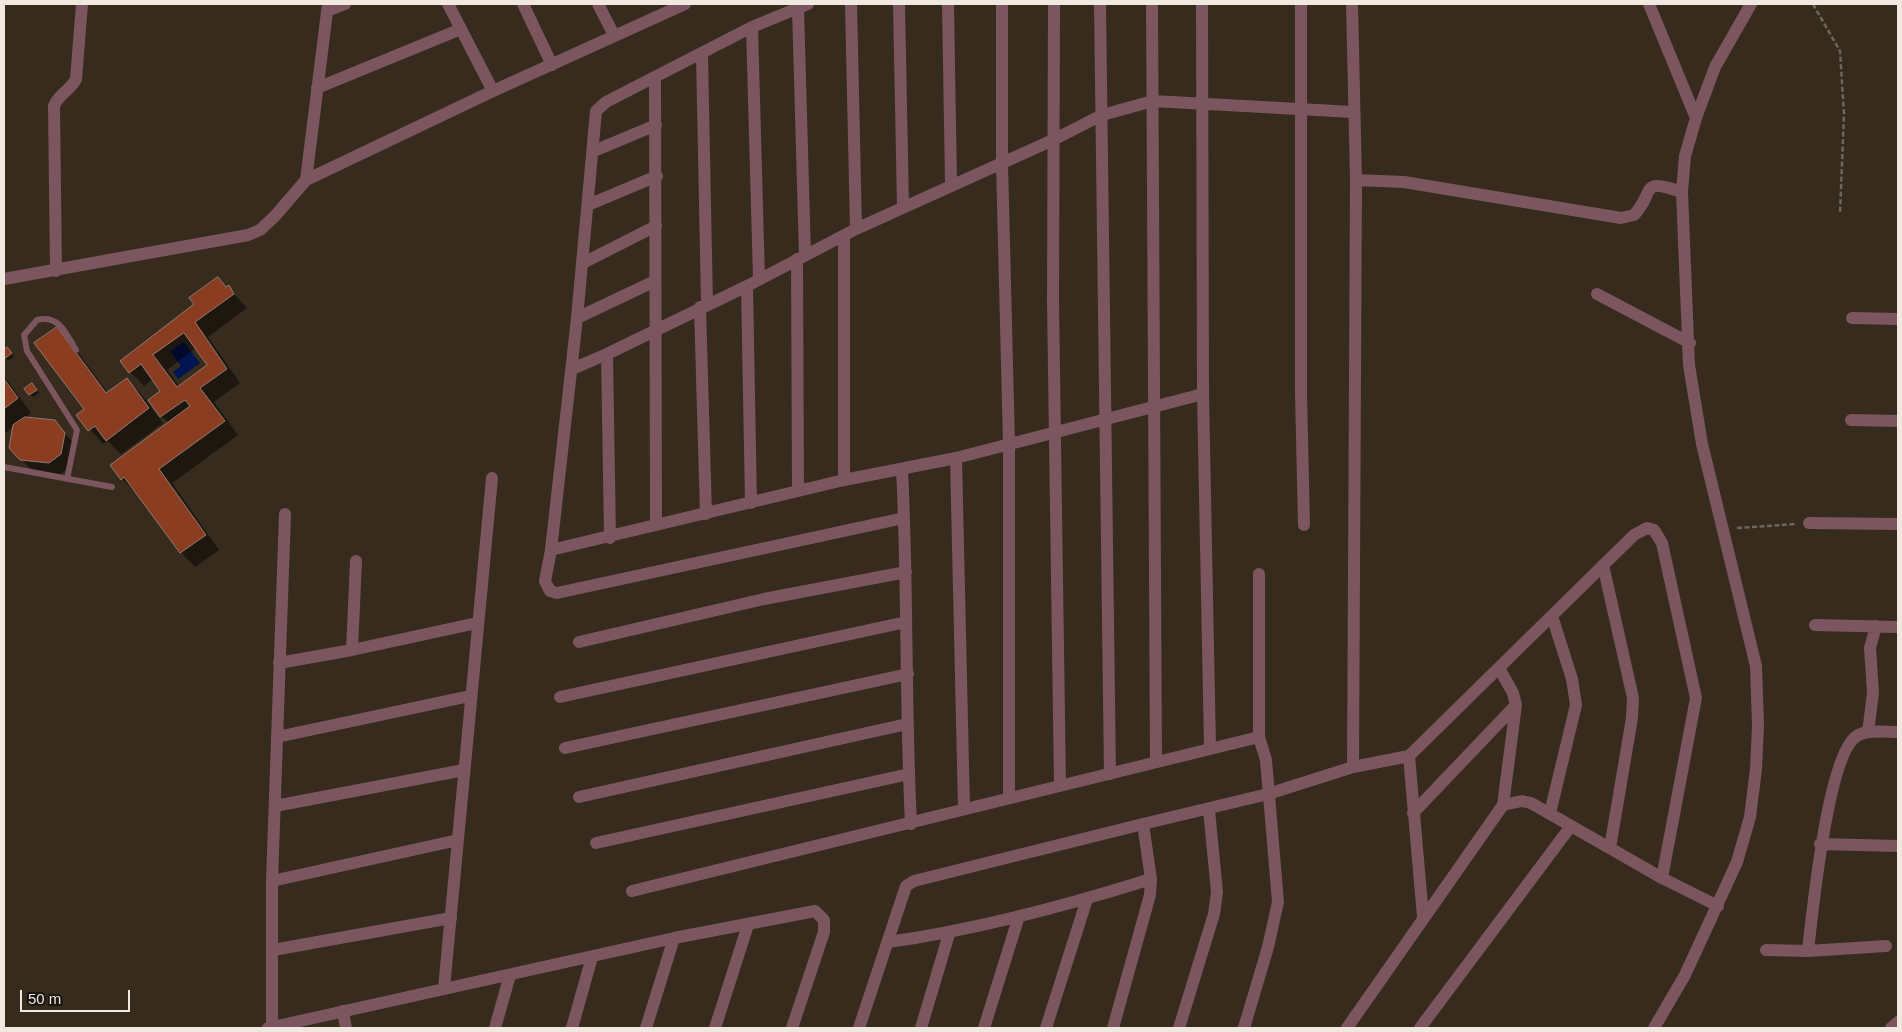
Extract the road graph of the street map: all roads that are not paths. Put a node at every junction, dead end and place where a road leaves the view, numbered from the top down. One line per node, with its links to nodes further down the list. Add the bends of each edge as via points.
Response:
1 (82, 4): 51 (street, via 76,79 54,106)
2 (345, 4): 20 (street)
3 (448, 4): 22 (street)
4 (523, 4): 25 (street)
5 (598, 4): 23 (street)
6 (851, 4): 47 (street)
7 (899, 4): 45 (street)
8 (948, 4): 42 (street)
9 (1002, 4): 38 (street)
10 (1054, 4): 36 (street)
11 (1100, 4): 33 (street)
12 (1152, 4): 29 (street)
13 (1202, 4): 30 (street)
14 (1301, 4): 31 (street)
15 (1352, 4): 32 (street)
16 (1649, 4): 34 (street)
17 (1751, 4): 34 (street, via 1715,67)
18 (677, 5): 23 (street)
19 (803, 6): 21 (street); 49 (street)
20 (328, 7): 27 (street)
21 (752, 28): 24 (street); 53 (street)
22 (461, 29): 27 (street); 28 (street)
23 (614, 35): 25 (street)
24 (702, 54): 26 (street); 57 (street)
25 (552, 65): 28 (street)
26 (655, 78): 35 (street); 37 (street, via 606,102 596,111)
27 (317, 88): 40 (street)
28 (493, 91): 40 (street)
29 (1153, 101): 30 (street); 33 (street); 67 (street)
30 (1201, 102): 31 (street); 66 (street)
31 (1301, 108): 32 (street); 87 (street)
32 (1353, 112): 41 (street)
33 (1102, 115): 36 (street); 68 (street)
34 (1696, 118): 43 (street, via 1685,156)
35 (656, 125): 37 (street); 39 (street)
36 (1053, 140): 38 (street); 71 (street)
37 (594, 151): 44 (street)
38 (1002, 162): 42 (street); 72 (street)
39 (657, 176): 44 (street); 46 (street)
40 (306, 180): 51 (street, via 275,216 260,230 248,235)
41 (1356, 180): 43 (street, via 1404,182 1621,218 1634,215 1647,190 1653,186 1661,185); 118 (street)
42 (951, 184): 45 (street)
43 (1682, 192): 62 (street)
44 (588, 205): 50 (street)
45 (902, 207): 47 (street)
46 (656, 226): 50 (street); 54 (street)
47 (856, 229): 48 (street)
48 (844, 237): 49 (street); 78 (street)
49 (801, 257): 53 (street); 80 (street)
50 (583, 263): 58 (street)
51 (56, 271): 52 (street)
52 (4, 279)
53 (759, 279): 55 (street)
54 (655, 281): 58 (street); 61 (street)
55 (747, 286): 57 (street); 81 (street)
56 (1597, 294): 62 (street)
57 (703, 306): 61 (street); 83 (street)
58 (577, 318): 65 (street)
59 (1852, 318): 60 (street)
60 (1898, 319)
61 (654, 330): 64 (street); 88 (street)
62 (1690, 343): 145 (street, via 1689,365 1702,444 1756,666 1758,726 1750,817 1737,862)
63 (76, 350): 76 (lane, via 54,320 37,320 24,334 27,351 77,430)
64 (607, 354): 65 (street); 89 (street)
65 (572, 369): 90 (street)
66 (1203, 394): 67 (street); 114 (street)
67 (1155, 405): 68 (street); 117 (street)
68 (1106, 419): 71 (street); 121 (street)
69 (1851, 420): 70 (street)
70 (1898, 421)
71 (1056, 433): 72 (street); 122 (street)
72 (1009, 444): 73 (street); 125 (street)
73 (956, 458): 75 (street); 128 (street)
74 (4, 467): 76 (lane)
75 (902, 469): 78 (street); 84 (street)
76 (67, 478): 79 (lane)
77 (492, 478): 97 (street)
78 (844, 480): 80 (street)
79 (112, 487)
80 (798, 491): 81 (street)
81 (751, 503): 83 (street)
82 (285, 514): 103 (street)
83 (706, 514): 88 (street)
84 (904, 518): 90 (street, via 557,593 550,591 545,581); 93 (street)
85 (1809, 523): 86 (street)
86 (1898, 524)
87 (1304, 525)
88 (656, 526): 89 (street)
89 (610, 538): 90 (street)
90 (551, 550)
91 (356, 561): 102 (street)
92 (1604, 565): 95 (street); 139 (street, via 1633,698); 140 (street, via 1640,531 1648,528 1658,534 1694,682 1694,714)
93 (906, 572): 96 (street); 101 (street, via 764,599)
94 (1259, 574): 113 (street)
95 (1552, 616): 104 (street); 131 (street, via 1572,679 1576,705)
96 (906, 622): 105 (street); 107 (street)
97 (477, 623): 102 (street); 106 (street)
98 (1815, 625): 99 (street)
99 (1876, 626): 100 (street); 110 (street, via 1869,654 1873,693)
100 (1898, 627)
101 (579, 642)
102 (352, 650): 103 (street)
103 (279, 663): 112 (street)
104 (1499, 668): 108 (street); 116 (street)
105 (908, 674): 109 (street); 115 (street)
106 (470, 696): 112 (street); 119 (street)
107 (560, 697)
108 (1516, 705): 126 (street); 130 (street)
109 (908, 724): 120 (street); 124 (street)
110 (1868, 732): 111 (street); 137 (street, via 1857,735 1846,751)
111 (1898, 732)
112 (277, 737): 127 (street)
113 (1259, 737): 114 (street); 123 (street, via 1266,760)
114 (1210, 747): 117 (street)
115 (565, 748)
116 (1409, 756): 118 (street); 130 (street)
117 (1156, 762): 121 (street)
118 (1353, 767): 123 (street)
119 (464, 770): 127 (street); 135 (street)
120 (909, 774): 132 (street); 136 (street)
121 (1110, 774): 122 (street)
122 (1060, 785): 125 (street)
123 (1268, 794): 129 (street); 175 (street, via 1278,902)
124 (579, 797)
125 (1009, 797): 128 (street)
126 (1503, 805): 131 (street, via 1522,801); 147 (street)
127 (275, 806): 142 (street)
128 (964, 809): 132 (street)
129 (1209, 810): 133 (street); 174 (street, via 1216,892 1214,914)
130 (1413, 813): 147 (street)
131 (1550, 813): 134 (street)
132 (911, 824): 143 (street)
133 (1144, 824): 141 (street); 152 (street, via 914,881 902,893)
134 (1571, 826): 139 (street); 177 (street)
135 (458, 840): 142 (street); 148 (street)
136 (596, 844)
137 (1820, 844): 138 (street); 156 (street)
138 (1898, 846)
139 (1610, 848): 140 (street)
140 (1662, 878): 145 (street)
141 (1151, 879): 144 (street); 173 (street, via 1147,908)
142 (272, 881): 154 (street)
143 (632, 891)
144 (1087, 900): 146 (street); 172 (street)
145 (1718, 906): 178 (street, via 1685,975)
146 (1019, 916): 150 (street); 171 (street)
147 (1423, 917): 176 (street)
148 (451, 918): 154 (street); 159 (street)
149 (748, 926): 151 (street); 167 (street); 168 (street, via 815,911 824,920 824,932)
150 (949, 934): 152 (street); 170 (street)
151 (674, 938): 157 (street); 166 (street)
152 (888, 942): 169 (street)
153 (1886, 946): 156 (street)
154 (273, 950): 162 (street)
155 (1766, 950): 156 (street)
156 (1808, 951)
157 (592, 957): 158 (street); 165 (street)
158 (510, 975): 159 (street); 164 (street)
159 (444, 988): 160 (street)
160 (343, 1011): 162 (street); 163 (street)
161 (1898, 1022): 179 (street)
162 (270, 1028)
163 (346, 1028)
164 (496, 1028)
165 (572, 1028)
166 (646, 1028)
167 (715, 1028)
168 (792, 1028)
169 (859, 1028)
170 (921, 1028)
171 (984, 1028)
172 (1046, 1028)
173 (1113, 1028)
174 (1179, 1028)
175 (1244, 1028)
176 (1347, 1028)
177 (1420, 1028)
178 (1654, 1028)
179 (1891, 1028)

